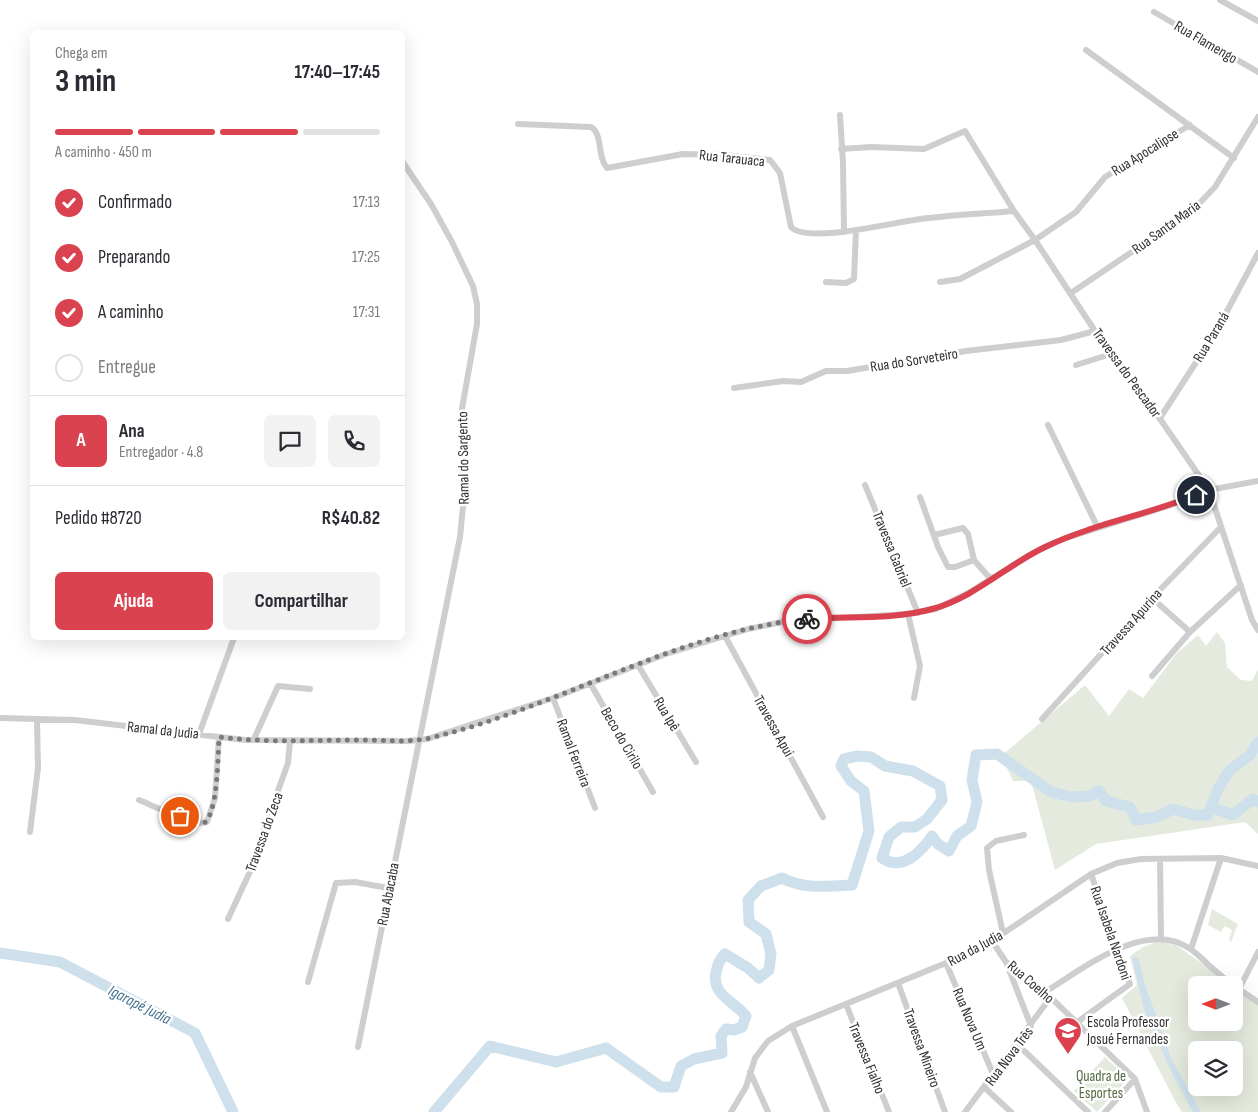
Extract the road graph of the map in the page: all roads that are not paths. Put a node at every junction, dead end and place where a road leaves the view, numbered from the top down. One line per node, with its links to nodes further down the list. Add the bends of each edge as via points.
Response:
1 (1220, 0): 3 (street)
2 (1154, 12): 5 (street, Rua Flamengo)
3 (1258, 21)
4 (1086, 50): 9 (street)
5 (1258, 72)
6 (840, 115): 10 (street)
7 (1258, 117): 11 (street, Rua Santa Maria)
8 (518, 124): 15 (street, Rua Tarauaca, via 590,126 597,134 600,155 607,168 683,154 770,160 780,173 788,222 793,230 808,234)
9 (1190, 125): 11 (street); 16 (street, Rua Apocalipse, via 1105,177 1076,212)
10 (841, 149): 13 (street, Travessa do Pescador, via 924,149 965,131); 15 (street)
11 (1234, 158): 20 (street, Rua Santa Maria, via 1215,187 1191,212)
12 (405, 165): 56 (street, Ramal do Sargento, via 452,242 473,286 478,314 461,414 464,506)
13 (1014, 211): 14 (street, Rua Tarauaca, via 914,220); 16 (street, Travessa do Pescador)
14 (856, 230): 15 (street, Rua Tarauaca); 18 (street, via 854,279 846,283)
15 (844, 232)
16 (1035, 240): 19 (street, Rua Apocalipse, via 960,279); 20 (street, Travessa do Pescador)
17 (1258, 253): 25 (street, Rua Paraná, via 1217,330)
18 (826, 282)
19 (940, 282)
20 (1071, 293): 21 (street, Travessa do Pescador)
21 (1095, 330): 22 (street, Travessa do Pescador); 24 (street, Rua do Sorveteiro, via 1062,340 847,371 826,371 801,382 783,381)
22 (1111, 354): 23 (street); 25 (street, Travessa do Pescador)
23 (1076, 365)
24 (734, 388)
25 (1160, 418): 29 (street, Travessa do Pescador)
26 (1048, 425): 32 (street)
27 (1258, 481): 29 (street)
28 (865, 485): 38 (street, Travessa Gabriel)
29 (1209, 490): 31 (street, Travessa do Pescador); 32 (street)
30 (920, 497): 33 (street)
31 (1221, 527): 36 (street, Travessa do Pescador); 37 (street, Travessa Apurina)
32 (1098, 528): 35 (street, via 1033,553)
33 (934, 535): 34 (street, via 948,566 955,567); 34 (street, via 963,528 968,534)
34 (974, 560): 35 (street, via 988,576)
35 (994, 578): 38 (street, via 936,608)
36 (1241, 585): 40 (street, Travessa do Pescador); 41 (street)
37 (1152, 598): 41 (street); 51 (street, Travessa Apurina)
38 (918, 613): 39 (street)
39 (908, 614): 42 (street, Ramal da Judia, via 787,621); 49 (street, via 920,666)
40 (1258, 630)
41 (1190, 632): 45 (street)
42 (725, 636): 44 (street, Ramal da Judia); 62 (street, Travessa Apui)
43 (233, 640): 53 (street)
44 (638, 665): 46 (street, Ramal da Judia); 58 (street, Rua Ipê)
45 (1152, 676)
46 (590, 683): 48 (street, Ramal da Judia); 59 (street, Beco do Cirilo)
47 (310, 689): 55 (street, via 278,686)
48 (554, 698): 56 (street, Ramal da Judia, via 450,733); 61 (street, Ramal Ferreira)
49 (914, 698)
50 (0, 718): 52 (street, Ramal da Judia)
51 (1042, 719)
52 (37, 720): 53 (street, Ramal da Judia, via 75,720); 63 (street, via 37,777)
53 (199, 734): 54 (street, Ramal da Judia)
54 (219, 737): 55 (street, Ramal da Judia); 60 (street, via 214,798 209,819 204,824)
55 (254, 739): 57 (street, Ramal da Judia)
56 (418, 740): 57 (street, Ramal da Judia); 69 (street, Rua Abacaba)
57 (290, 742): 70 (street, Travessa do Zeca, via 288,763 259,852)
58 (696, 762)
59 (653, 792)
60 (139, 800)
61 (595, 808)
62 (823, 817)
63 (30, 832)
64 (1024, 836): 71 (street, via 996,841 987,848)
65 (1160, 858): 66 (street, Rua da Judia); 68 (street, Rua da Judia, via 1128,860); 72 (street)
66 (1221, 858): 67 (street, Rua da Judia); 75 (street)
67 (1258, 866)
68 (1091, 874): 71 (street, Rua da Judia); 74 (street, Rua Isabela Nardoni)
69 (388, 888): 81 (street, via 356,882 336,883); 92 (street, Rua Abacaba)
70 (228, 919)
71 (1003, 933): 73 (street, Rua da Judia)
72 (1161, 938): 74 (street); 75 (street)
73 (992, 941): 77 (street, Rua Coelho); 78 (street, Rua da Judia)
74 (1119, 948): 83 (street); 88 (street, Rua Isabela Nardoni, via 1129,986)
75 (1191, 949): 79 (street)
76 (1258, 952): 80 (street)
77 (1006, 962): 83 (street, Rua Coelho); 90 (street)
78 (946, 963): 82 (street, Rua da Judia); 94 (street, Rua Nova Um)
79 (1221, 976)
80 (1243, 981)
81 (308, 982)
82 (898, 983): 87 (street, Rua da Judia); 101 (street, Travessa Mineiro)
83 (1045, 992): 85 (street, Rua Coelho)
84 (1243, 992): 86 (street)
85 (1050, 998): 88 (street, Rua Coelho); 90 (street, Rua Nova Três)
86 (1258, 1002)
87 (846, 1004): 89 (street, Rua da Judia); 100 (street, Travessa Fialho)
88 (1076, 1024): 95 (street, Rua Coelho)
89 (792, 1026): 93 (street, Rua da Judia, via 762,1048); 99 (street)
90 (1031, 1026): 91 (street, Rua Nova Três)
91 (1017, 1044): 94 (street, Rua Nova Três); 104 (street)
92 (358, 1047)
93 (750, 1072): 97 (street, Rua da Judia, via 743,1093); 98 (street)
94 (993, 1074): 96 (street, Rua Nova Três)
95 (1136, 1079): 105 (street); 106 (street, Rua Coelho)
96 (985, 1088): 102 (street, Rua Nova Três); 103 (street)
97 (731, 1112)
98 (768, 1112)
99 (827, 1112)
100 (889, 1112)
101 (945, 1112)
102 (966, 1112)
103 (1011, 1112)
104 (1088, 1112)
105 (1105, 1112)
106 (1148, 1112)

